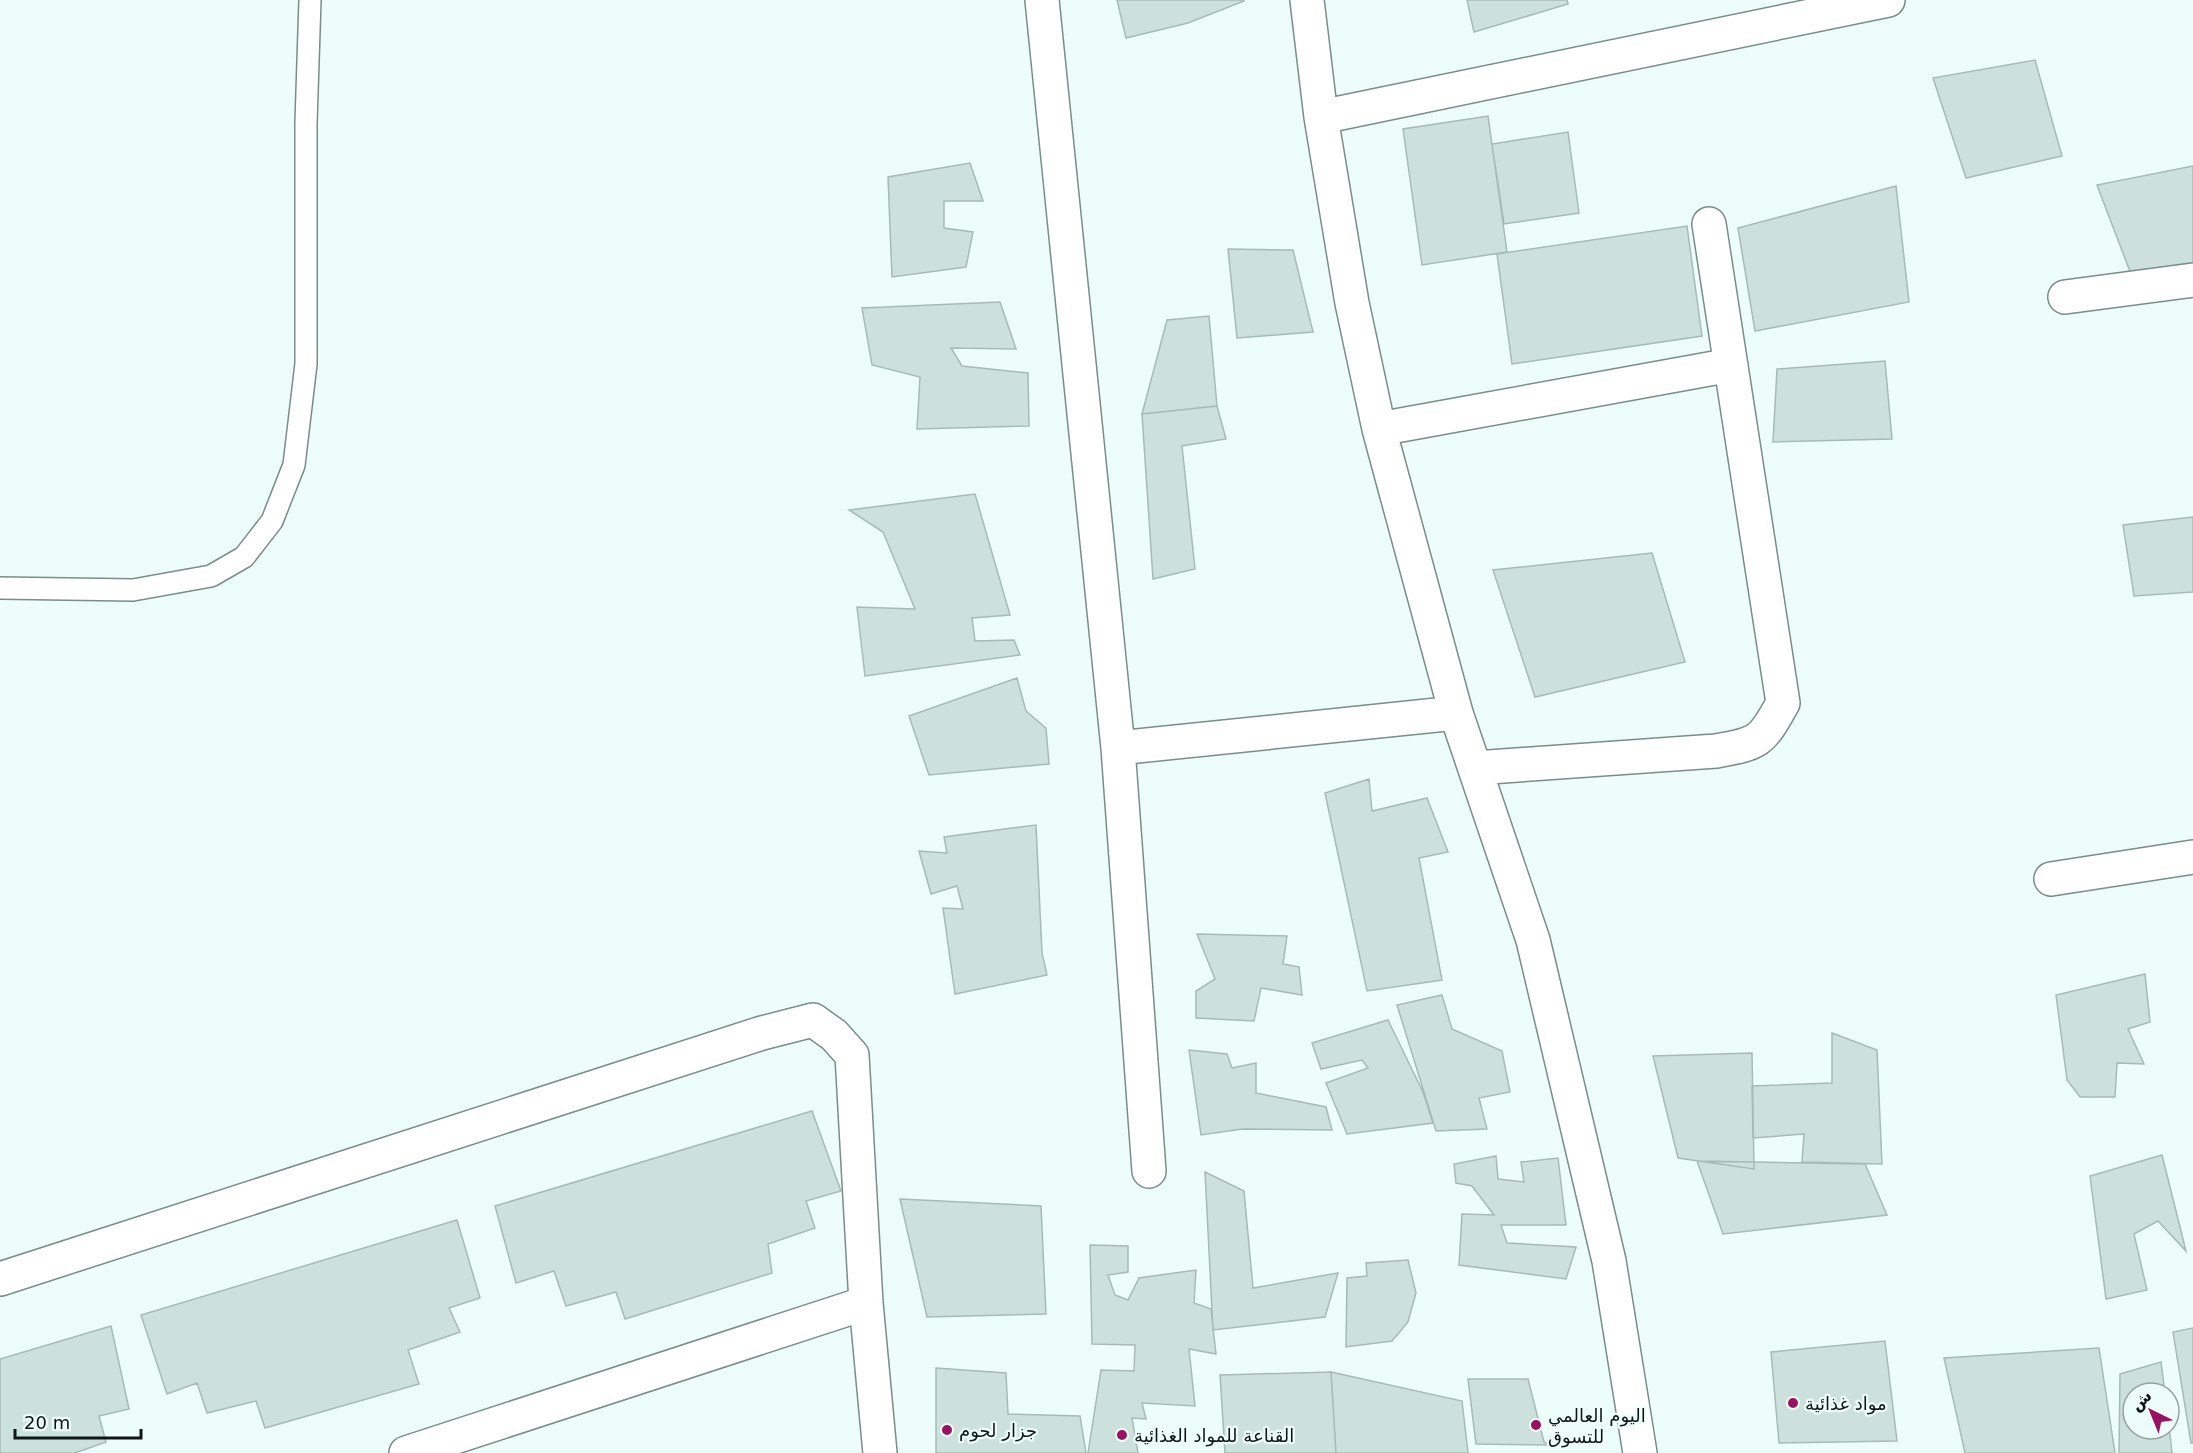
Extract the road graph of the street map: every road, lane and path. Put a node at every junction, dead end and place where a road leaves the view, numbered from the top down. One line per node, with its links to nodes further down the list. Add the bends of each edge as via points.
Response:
1 (310, 0): 12 (lane, via 306,364 294,465 272,521 244,557 211,576 134,590)
2 (1042, 0): 14 (street)
3 (1307, 0): 6 (street)
4 (1888, 0): 5 (street)
5 (1819, 7): 6 (street)
6 (1321, 117): 11 (street, via 1352,303)
7 (1709, 224): 10 (street)
8 (2193, 280): 9 (street)
9 (2065, 297)
10 (1731, 365): 11 (street); 15 (street, via 1783,703 1768,729 1752,744 1716,751)
11 (1380, 429): 13 (street)
12 (0, 588)
13 (1456, 713): 14 (street); 15 (street)
14 (1118, 748): 18 (street)
15 (1474, 768): 23 (street, via 1533,940 1609,1261)
16 (2193, 857): 17 (street)
17 (2051, 879)
18 (1149, 1171)
19 (0, 1280): 20 (street, via 762,1033 813,1020 852,1054)
20 (866, 1303): 21 (street); 22 (street)
21 (406, 1453)
22 (880, 1453)
23 (1640, 1453)

